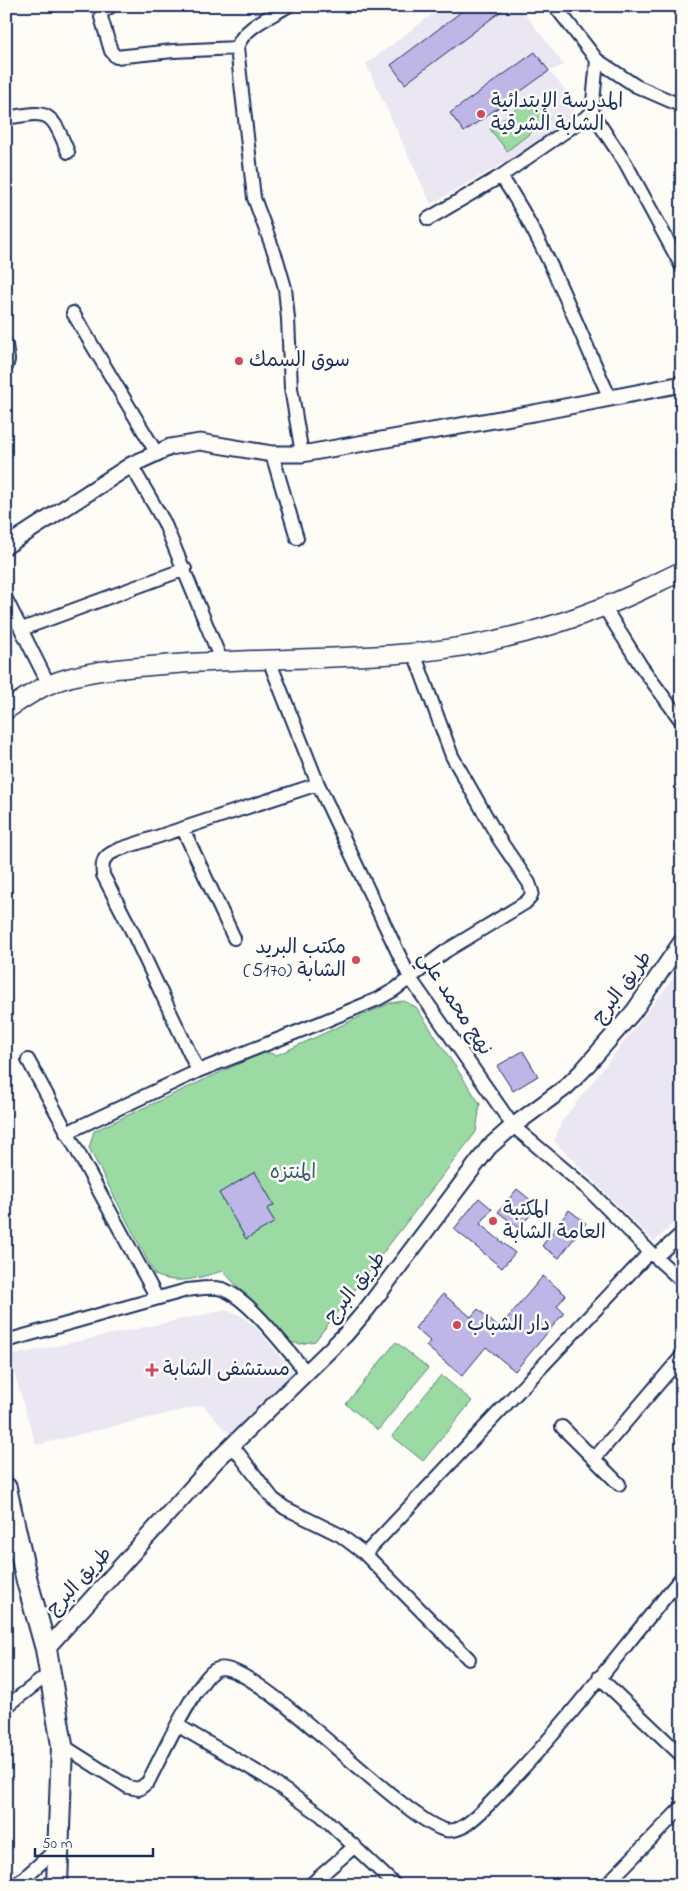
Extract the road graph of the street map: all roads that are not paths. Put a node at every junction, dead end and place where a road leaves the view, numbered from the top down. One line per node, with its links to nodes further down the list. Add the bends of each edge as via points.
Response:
1 (111, 6): 4 (street, via 102,12 101,17 111,52 116,57)
2 (288, 6): 4 (street, via 242,36)
3 (555, 6): 5 (street)
4 (237, 48): 20 (street, via 254,198 285,288 291,388)
5 (597, 60): 6 (street, via 636,86); 7 (street)
6 (682, 106)
7 (592, 113): 10 (street); 12 (street, via 626,164)
8 (6, 118): 9 (street, via 37,113 49,115)
9 (68, 152)
10 (501, 176): 11 (street); 17 (street, via 515,196 561,288)
11 (428, 219)
12 (682, 267)
13 (73, 313): 18 (street)
14 (6, 345): 15 (street)
15 (6, 367)
16 (682, 384): 17 (street)
17 (610, 398): 20 (street)
18 (156, 452): 19 (street, via 200,442); 21 (street)
19 (272, 454): 20 (street); 22 (street)
20 (302, 454)
21 (131, 465): 23 (street); 24 (street, via 164,522)
22 (297, 538)
23 (6, 546)
24 (185, 569): 28 (street); 30 (street)
25 (682, 570): 27 (main road)
26 (6, 598): 28 (street)
27 (604, 607): 29 (main road, via 517,635); 34 (street)
28 (22, 629): 32 (street)
29 (414, 653): 31 (main road); 39 (street, via 452,756 532,892 526,903 446,951)
30 (221, 660): 31 (main road); 32 (main road, via 123,668 90,673)
31 (269, 660): 35 (street, نهج محمد علي)
32 (49, 685): 33 (main road)
33 (6, 710)
34 (682, 722)
35 (318, 784): 36 (street); 39 (street, نهج محمد علي)
36 (183, 829): 37 (street); 41 (street, via 111,852 102,865 108,886)
37 (234, 938)
38 (682, 941): 42 (street, طريق البرج, via 634,1011 582,1072)
39 (410, 978): 41 (street, via 394,990 350,1011); 42 (street, نهج محمد علي)
40 (28, 1060): 43 (street)
41 (198, 1070): 43 (street)
42 (513, 1126): 45 (street, نهج محمد علي, via 590,1192); 50 (street, طريق البرج, via 478,1161 368,1309)
43 (66, 1132): 47 (street)
44 (682, 1233): 45 (street)
45 (653, 1254): 46 (street, نهج محمد علي); 56 (street)
46 (682, 1281)
47 (157, 1298): 48 (street); 50 (street, via 207,1288 234,1294)
48 (6, 1341)
49 (682, 1356): 53 (street)
50 (307, 1373): 52 (street, طريق البرج)
51 (562, 1427): 53 (street)
52 (232, 1445): 56 (street, via 273,1499 340,1535); 58 (street, طريق البرج)
53 (594, 1459): 54 (street)
54 (619, 1484)
55 (6, 1488): 58 (main road)
56 (365, 1554): 59 (street)
57 (682, 1578): 61 (street)
58 (46, 1649): 60 (main road)
59 (469, 1660)
60 (50, 1673): 62 (street); 64 (main road)
61 (599, 1677): 63 (street, via 497,1795 469,1822 451,1830 424,1818 283,1703 229,1669 220,1668 210,1674); 65 (street)
62 (6, 1707)
63 (177, 1726): 64 (street, via 148,1782 139,1789 128,1787); 68 (street, via 303,1801)
64 (62, 1745): 67 (main road)
65 (682, 1756)
66 (682, 1807): 69 (street)
67 (60, 1846): 70 (street); 71 (main road)
68 (356, 1846): 72 (street); 73 (street)
69 (612, 1880)
70 (16, 1885)
71 (57, 1885)
72 (310, 1885)
73 (395, 1885)

